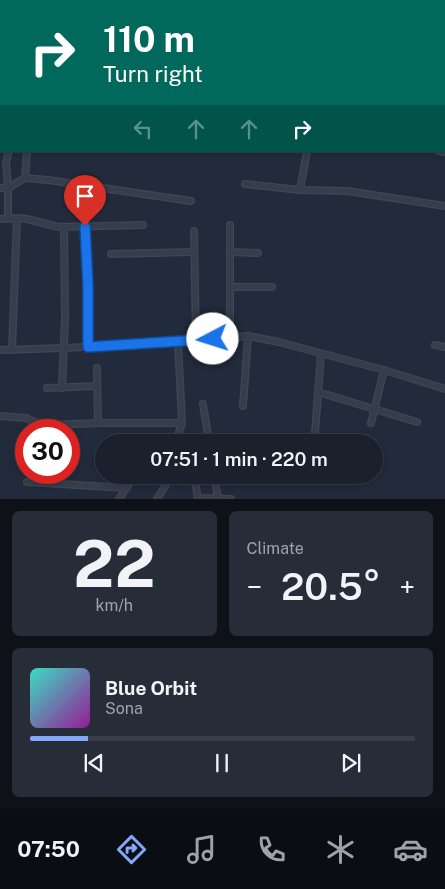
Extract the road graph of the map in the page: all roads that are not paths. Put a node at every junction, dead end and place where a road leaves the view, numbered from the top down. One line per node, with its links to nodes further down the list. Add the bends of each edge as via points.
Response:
1 (9, 152): 7 (street, via 6,163)
2 (27, 152): 4 (street)
3 (307, 152): 8 (street)
4 (25, 178): 7 (street); 9 (street)
5 (245, 184): 8 (street)
6 (0, 188): 7 (street)
7 (8, 188): 13 (street)
8 (300, 190): 10 (street, via 347,191)
9 (191, 201)
10 (445, 206)
11 (17, 218): 13 (street); 17 (street); 34 (street)
12 (0, 219): 13 (street)
13 (8, 219)
14 (85, 226): 15 (street); 17 (street); 31 (street)
15 (143, 226)
16 (230, 226): 20 (street)
17 (64, 227): 32 (street)
18 (194, 231): 19 (street)
19 (194, 252): 22 (street); 27 (street)
20 (230, 252): 21 (street); 23 (street)
21 (258, 253)
22 (110, 254)
23 (230, 287): 24 (street); 26 (street)
24 (272, 287)
25 (248, 336): 26 (street); 35 (street); 44 (street)
26 (230, 338): 27 (street)
27 (196, 340): 28 (street)
28 (178, 342): 31 (street); 50 (street)
29 (435, 345): 30 (street)
30 (445, 346)
31 (88, 347): 32 (street)
32 (64, 348): 34 (street); 40 (street)
33 (0, 350): 34 (street)
34 (12, 350)
35 (321, 354): 37 (street); 42 (street)
36 (97, 368): 38 (street)
37 (384, 370): 41 (street); 45 (street)
38 (97, 386): 40 (street); 49 (street)
39 (47, 388): 40 (street)
40 (62, 388)
41 (445, 389)
42 (318, 392): 45 (street); 53 (street)
43 (203, 404): 55 (street)
44 (243, 406)
45 (375, 409): 48 (street); 51 (street)
46 (0, 416): 47 (street)
47 (28, 419)
48 (417, 422)
49 (98, 423): 50 (street); 52 (street)
50 (182, 423): 54 (street)
51 (370, 423)
52 (80, 425)
53 (315, 433)
54 (179, 434)
55 (208, 434)
56 (60, 484): 61 (street)
57 (128, 484): 61 (street)
58 (166, 484): 64 (street)
59 (196, 484): 65 (street)
60 (216, 484): 62 (street)
61 (126, 488): 63 (street)
62 (218, 498): 65 (street); 66 (street)
63 (119, 499)
64 (157, 499)
65 (198, 499)
66 (231, 499)

